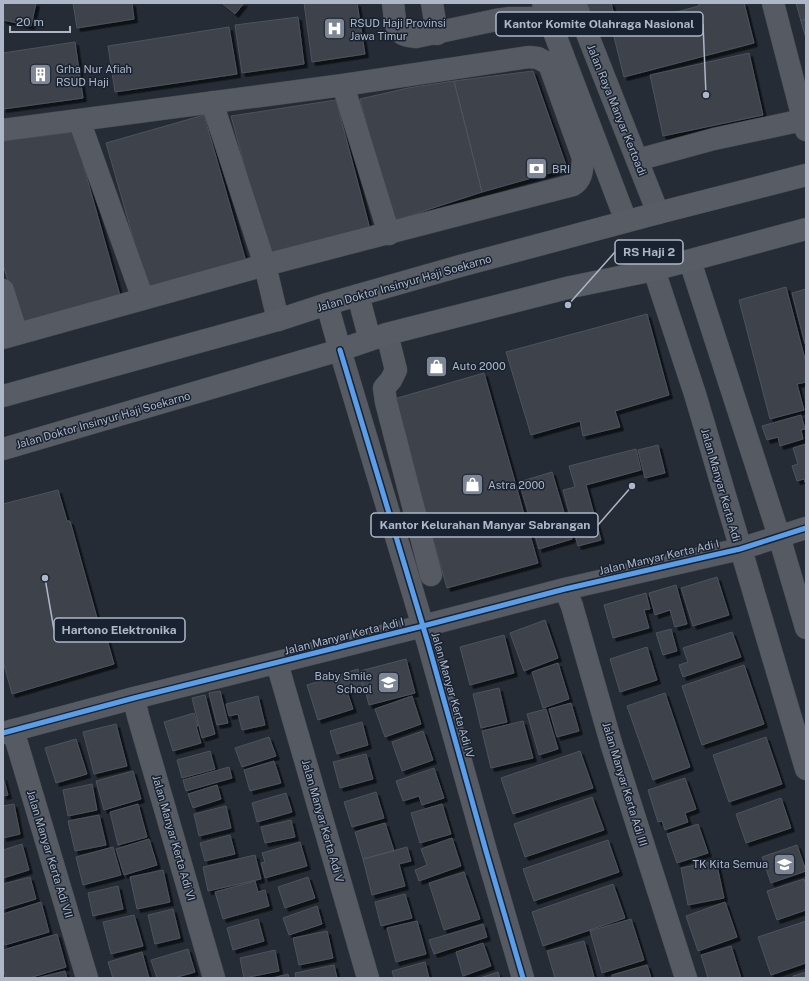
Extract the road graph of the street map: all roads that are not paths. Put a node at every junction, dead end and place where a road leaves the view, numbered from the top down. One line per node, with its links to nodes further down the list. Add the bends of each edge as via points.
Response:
1 (393, 3): 5 (street, via 399,33 406,37)
2 (432, 3): 5 (street)
3 (773, 3): 9 (street)
4 (562, 8): 5 (street, via 538,18 496,20); 11 (street, Jalan Raya Manyar Kertoadi); 13 (street)
5 (437, 34)
6 (343, 85): 7 (street); 15 (street); 15 (street, via 530,57 538,58 549,64 583,158 578,182 573,185)
7 (212, 102): 8 (street); 17 (street)
8 (79, 120): 10 (street); 21 (street)
9 (805, 125): 11 (street, via 714,139)
10 (3, 130)
11 (637, 160): 13 (street, Jalan Raya Manyar Kertoadi)
12 (806, 175): 13 (main road, Jalan Doktor Insinyur Haji Soekarno)
13 (643, 217): 20 (main road, Jalan Doktor Insinyur Haji Soekarno)
14 (806, 229): 16 (main road, Jalan Doktor Insinyur Haji Soekarno)
15 (389, 234): 17 (street)
16 (686, 262): 18 (main road, Jalan Doktor Insinyur Haji Soekarno); 30 (street)
17 (265, 266): 21 (street); 23 (street)
18 (658, 269): 25 (main road, Jalan Doktor Insinyur Haji Soekarno, via 571,287); 31 (street, Jalan Manyar Kerta Adi, via 695,394)
19 (3, 290): 24 (street)
20 (358, 295): 22 (main road, Jalan Doktor Insinyur Haji Soekarno); 25 (main road)
21 (143, 299): 24 (street)
22 (327, 304): 23 (main road, Jalan Doktor Insinyur Haji Soekarno); 26 (main road)
23 (278, 320): 27 (main road, Jalan Doktor Insinyur Haji Soekarno)
24 (10, 336)
25 (378, 337): 26 (main road, Jalan Doktor Insinyur Haji Soekarno); 32 (street, via 396,370 384,388 386,402)
26 (340, 350): 28 (main road, Jalan Doktor Insinyur Haji Soekarno); 34 (street, Jalan Manyar Kerta Adi IV)
27 (3, 396)
28 (3, 449)
29 (806, 528): 30 (street, Jalan Manyar Kerta Adi I)
30 (776, 537): 31 (street, Jalan Manyar Kerta Adi I); 35 (street)
31 (745, 547): 33 (street, Jalan Manyar Kerta Adi I); 39 (street, Jalan Manyar Kerta Adi)
32 (431, 575)
33 (565, 589): 34 (street, Jalan Manyar Kerta Adi I); 44 (street, Jalan Manyar Kerta Adi III)
34 (423, 626): 36 (street, Jalan Manyar Kerta Adi I); 43 (street, Jalan Manyar Kerta Adi IV)
35 (806, 628)
36 (277, 663): 37 (street, Jalan Manyar Kerta Adi I); 42 (street, Jalan Manyar Kerta Adi V)
37 (134, 698): 38 (street, Jalan Manyar Kerta Adi I); 41 (street, Jalan Manyar Kerta Adi VI)
38 (8, 732): 40 (street, Jalan Manyar Kerta Adi VII)
39 (806, 769)
40 (86, 978)
41 (214, 978)
42 (368, 978)
43 (523, 978)
44 (686, 978)

